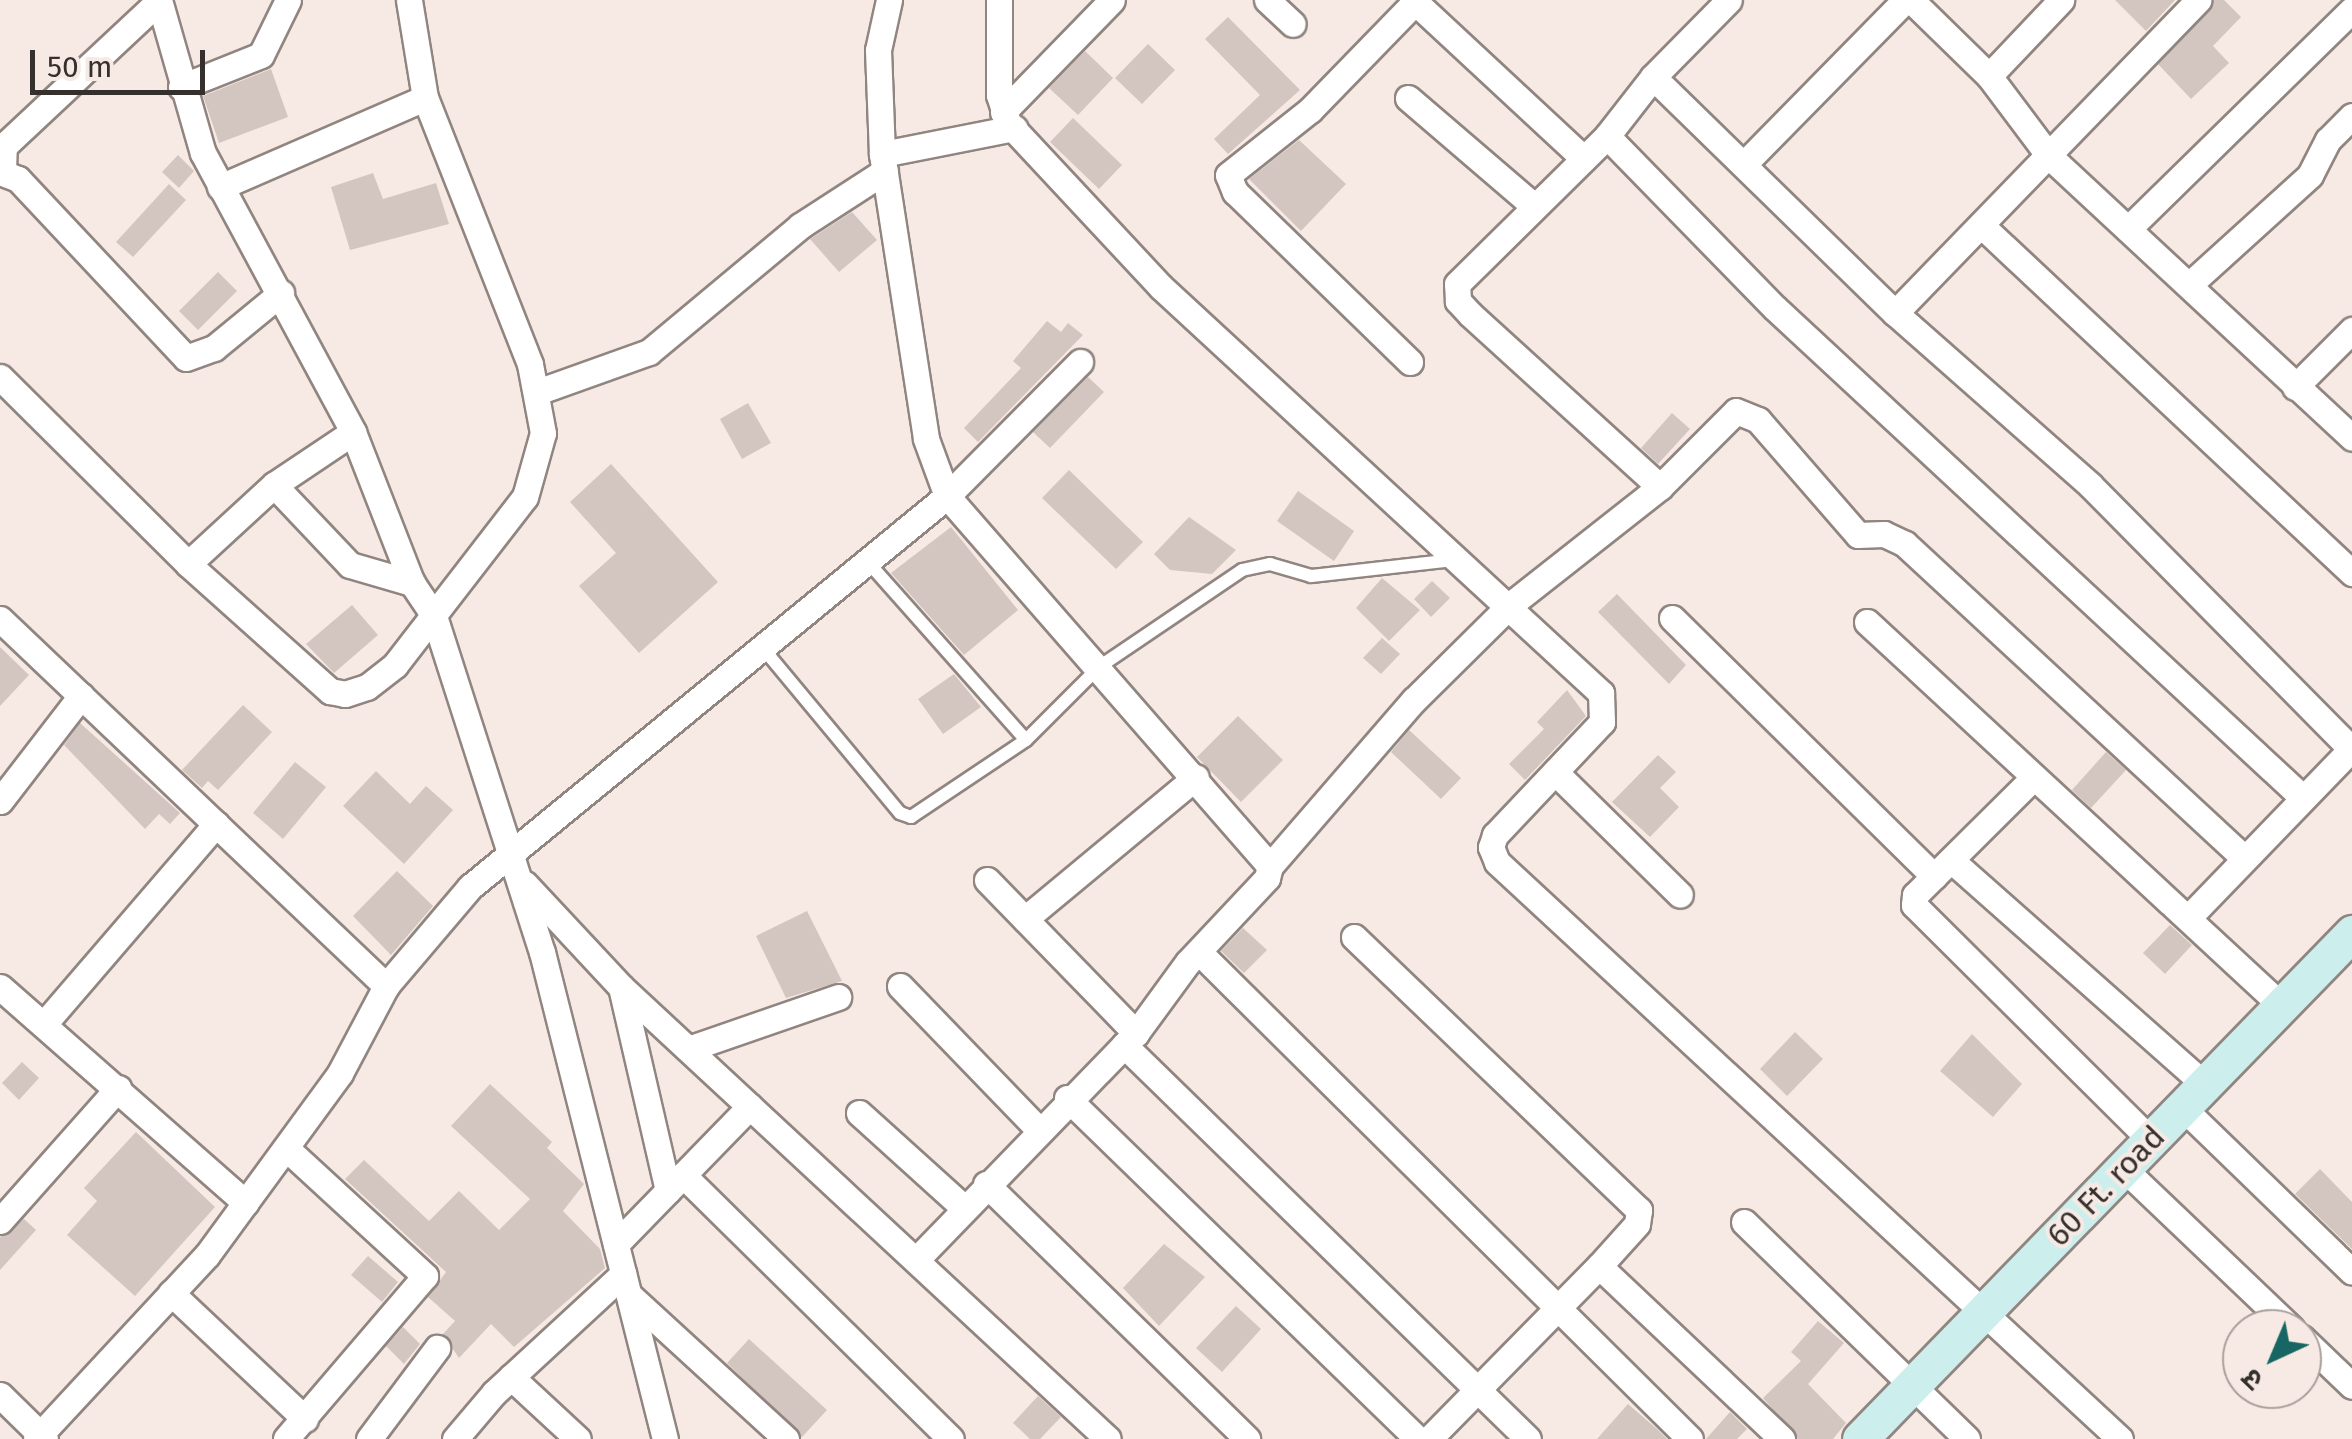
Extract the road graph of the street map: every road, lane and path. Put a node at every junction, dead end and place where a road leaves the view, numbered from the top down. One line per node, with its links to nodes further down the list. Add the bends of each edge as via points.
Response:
1 (159, 0): 17 (street); 27 (street, via 4,146)
2 (288, 0): 17 (street, via 261,54)
3 (409, 0): 18 (street)
4 (890, 0): 25 (street, via 878,50)
5 (999, 0): 21 (street)
6 (1112, 0): 21 (street)
7 (1267, 0): 14 (street)
8 (1729, 0): 16 (street)
9 (1908, 0): 15 (street); 26 (street)
10 (2061, 0): 15 (street)
11 (2198, 0): 23 (street)
12 (1415, 1): 24 (street); 37 (street, via 1310,110 1228,175 1235,192)
13 (2352, 10): 31 (street)
14 (1294, 24)
15 (1989, 76): 23 (street)
16 (1652, 78): 22 (street); 26 (street)
17 (182, 88): 28 (street)
18 (424, 98): 28 (street); 40 (street)
19 (1408, 98): 29 (street)
20 (2352, 116): 32 (street, via 2328,140 2310,175)
21 (1008, 120): 25 (street); 46 (street, via 1161,287)
22 (1608, 136): 24 (street); 64 (street, via 1898,425)
23 (2048, 156): 30 (street); 31 (street)
24 (1584, 159): 29 (street)
25 (884, 163): 40 (street, via 649,352); 45 (street, via 926,439)
26 (1745, 163): 34 (street)
27 (2, 171): 33 (street, via 186,358 214,348)
28 (220, 187): 33 (street)
29 (1535, 207): 44 (street, via 1468,268 1456,284 1458,301)
30 (1980, 225): 34 (street); 49 (street)
31 (2128, 229): 32 (street)
32 (2190, 284): 39 (street)
33 (281, 293): 42 (street)
34 (1895, 313): 60 (street, via 2090,484)
35 (2352, 330): 39 (street)
36 (1080, 362): 45 (street)
37 (1410, 362)
38 (0, 377): 48 (street)
39 (2295, 387): 41 (street)
40 (537, 392): 52 (street, via 543,434 533,482)
41 (2349, 429)
42 (352, 432): 43 (street); 50 (street)
43 (274, 486): 48 (street); 50 (street, via 350,565)
44 (1660, 487): 51 (street); 67 (street, via 1736,411 1758,420 1850,528 1905,544)
45 (948, 496): 47 (street); 57 (street)
46 (1454, 560): 51 (street); 57 (lane, via 1312,576 1270,564 1242,570)
47 (867, 561): 56 (street); 59 (lane)
48 (188, 564): 52 (street, via 315,679 345,694 395,665)
49 (2352, 573)
50 (412, 583): 52 (street)
51 (1510, 605): 61 (street, via 1601,693 1605,706 1602,722); 69 (street, via 1414,700)
52 (434, 616): 68 (street)
53 (1672, 618): 70 (street)
54 (0, 619): 58 (street)
55 (1867, 622): 63 (street)
56 (762, 647): 59 (lane, via 900,813 911,817); 68 (street)
57 (1099, 667): 59 (lane); 62 (street)
58 (81, 696): 65 (street); 66 (street)
59 (1026, 740)
60 (2351, 749): 64 (street)
61 (1555, 772): 72 (street); 109 (street, via 1495,835 1491,848 1498,862)
62 (1196, 777): 69 (street); 74 (street)
63 (2033, 778): 70 (street); 73 (street)
64 (2302, 798): 67 (street)
65 (0, 801)
66 (216, 824): 78 (street); 84 (street)
67 (2243, 857): 73 (street)
68 (513, 865): 78 (street, via 470,887); 81 (street); 102 (street)
69 (1270, 866): 77 (street, via 1268,878)
70 (1942, 868): 88 (street); 93 (street, via 1915,895 1919,918)
71 (987, 880): 74 (street)
72 (1680, 894)
73 (2188, 918): 83 (street)
74 (1025, 919): 85 (street)
75 (1354, 937): 104 (street, via 1632,1198 1637,1224)
76 (2351, 937): 83 (street, 60 Ft. road)
77 (1200, 952): 85 (street); 108 (street)
78 (386, 986): 94 (street, via 340,1073)
79 (900, 986): 92 (street)
80 (0, 987): 84 (street)
81 (621, 987): 86 (street); 96 (street)
82 (838, 997): 86 (street)
83 (2282, 1006): 88 (street, 60 Ft. road)
84 (44, 1024): 87 (street)
85 (1130, 1039): 89 (street); 116 (street)
86 (688, 1049): 90 (street)
87 (118, 1088): 98 (street); 100 (street)
88 (2194, 1096): 93 (street, 60 Ft. road); 105 (street)
89 (1068, 1098): 92 (street); 131 (street)
90 (750, 1106): 96 (street); 103 (street)
91 (859, 1114): 99 (street)
92 (1038, 1129): 97 (street)
93 (2151, 1140): 95 (street, 60 Ft. road)
94 (286, 1148): 98 (street); 119 (street, via 425,1276)
95 (2124, 1168): 109 (street, 60 Ft. road); 110 (street)
96 (676, 1183): 102 (street); 128 (street)
97 (986, 1184): 99 (street); 130 (street)
98 (246, 1203): 107 (street)
99 (963, 1207): 103 (street)
100 (0, 1221)
101 (1744, 1222): 114 (street)
102 (616, 1244): 106 (street)
103 (918, 1258): 129 (street)
104 (1599, 1266): 108 (street); 135 (street)
105 (2352, 1272)
106 (626, 1285): 113 (street); 118 (street); 127 (street)
107 (171, 1293): 119 (street); 120 (street)
108 (1557, 1307): 116 (street); 134 (street)
109 (1986, 1308): 114 (street, 60 Ft. road); 138 (street)
110 (2271, 1309)
111 (437, 1348): 122 (street)
112 (2322, 1357): 115 (street)
113 (511, 1377): 123 (street); 124 (street)
114 (1912, 1386): 136 (street, 60 Ft. road); 137 (street)
115 (2352, 1386)
116 (1477, 1390): 132 (street); 133 (street)
117 (0, 1395): 120 (street)
118 (658, 1412): 125 (street); 126 (street)
119 (305, 1419): 121 (street)
120 (40, 1437)
121 (286, 1439)
122 (369, 1439)
123 (455, 1439)
124 (578, 1439)
125 (665, 1439)
126 (685, 1439)
127 (786, 1439)
128 (950, 1439)
129 (1108, 1439)
130 (1247, 1439)
131 (1418, 1439)
132 (1429, 1439)
133 (1528, 1439)
134 (1690, 1439)
135 (1782, 1439)
136 (1860, 1439)
137 (1967, 1439)
138 (2120, 1439)

